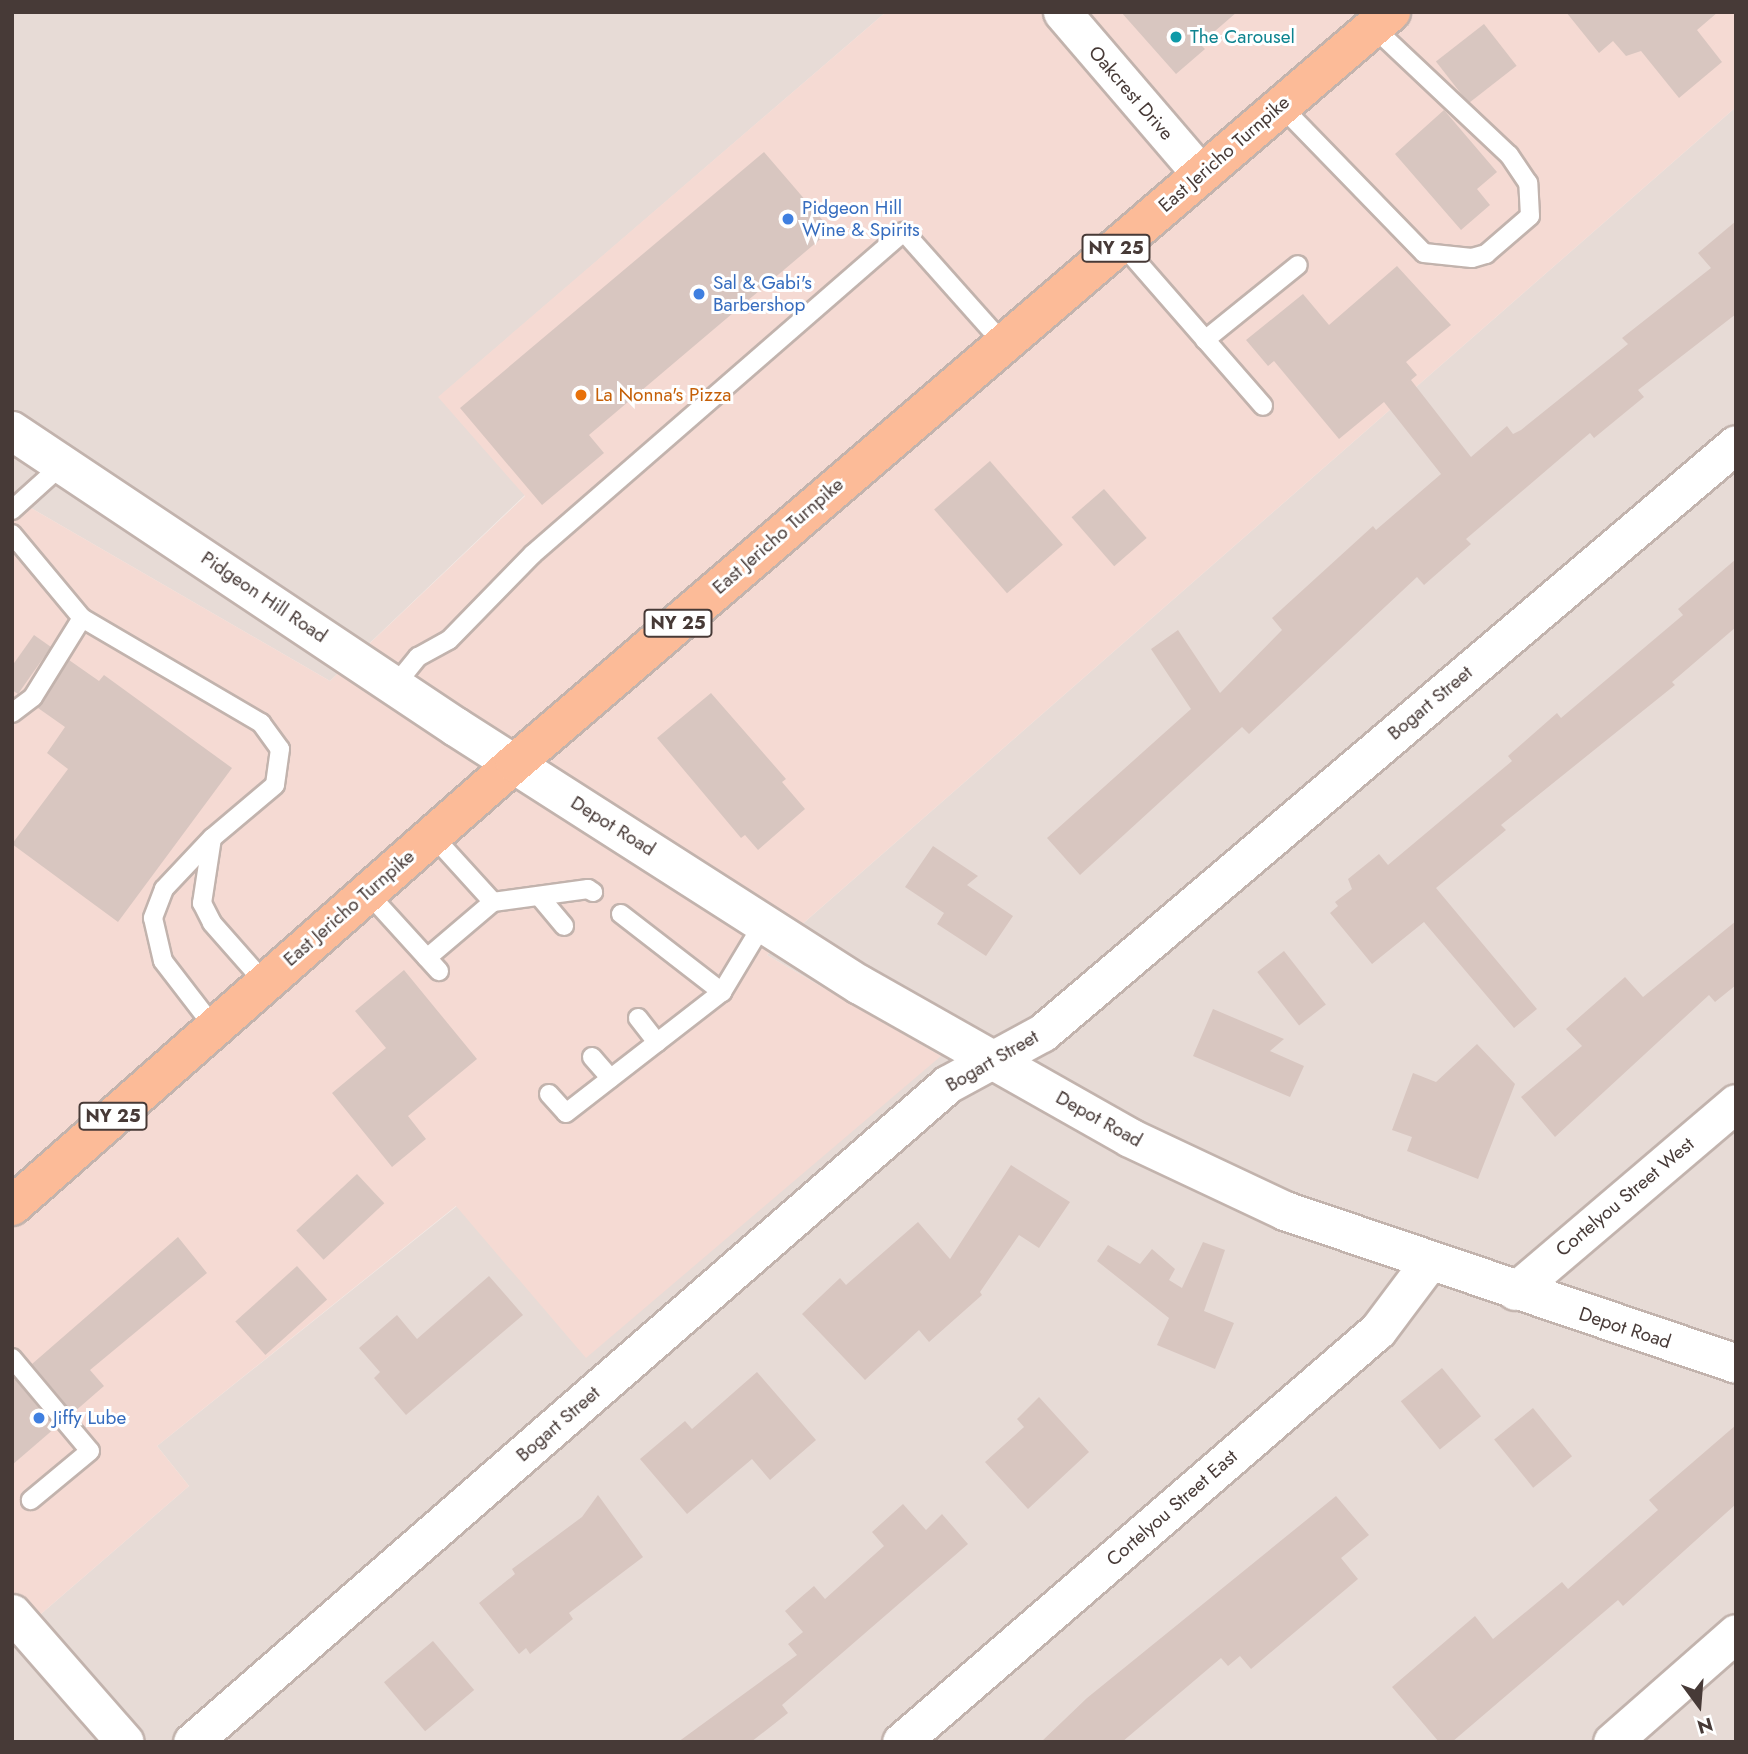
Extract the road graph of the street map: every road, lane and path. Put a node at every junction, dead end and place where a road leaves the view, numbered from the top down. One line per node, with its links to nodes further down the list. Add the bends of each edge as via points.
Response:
1 (1062, 12): 4 (street, Oakcrest Drive)
2 (1382, 20): 3 (main road, East Jericho Turnpike / NY 25); 3 (lane, via 1528,183 1530,216 1486,254 1472,258 1424,253)
3 (1281, 106): 4 (main road, East Jericho Turnpike / NY 25)
4 (1201, 174): 5 (main road, East Jericho Turnpike / NY 25)
5 (1121, 243): 7 (lane); 8 (main road, East Jericho Turnpike / NY 25)
6 (1298, 265): 7 (lane)
7 (1205, 340): 9 (lane)
8 (1002, 342): 16 (lane, via 904,232 533,554 449,640 418,657); 18 (main road, East Jericho Turnpike / NY 25)
9 (1263, 406)
10 (12, 431): 12 (street, Pidgeon Hill Road)
11 (1736, 444): 34 (street, Bogart Street, via 1042,1033)
12 (64, 463): 13 (lane); 16 (street, Pidgeon Hill Road)
13 (12, 510)
14 (12, 534): 15 (lane)
15 (82, 618): 17 (lane, via 33,697); 20 (lane, via 261,723 280,750 275,785)
16 (396, 684): 18 (street, Pidgeon Hill Road)
17 (12, 713)
18 (515, 763): 19 (main road, East Jericho Turnpike / NY 25); 26 (street, Depot Road)
19 (433, 836): 21 (main road, East Jericho Turnpike / NY 25); 24 (lane)
20 (212, 838): 28 (lane, via 202,903 212,923); 31 (lane, via 164,889 153,918 163,961)
21 (367, 892): 24 (lane, via 433,964 475,927); 28 (main road, East Jericho Turnpike / NY 25)
22 (593, 892): 23 (lane)
23 (539, 896): 24 (lane); 27 (lane)
24 (493, 902)
25 (621, 914): 29 (lane)
26 (764, 922): 29 (lane); 34 (street, Depot Road, via 860,985)
27 (564, 926)
28 (264, 982): 31 (main road, East Jericho Turnpike / NY 25)
29 (722, 992): 32 (lane)
30 (638, 1018): 32 (lane)
31 (213, 1026): 38 (main road, East Jericho Turnpike / NY 25)
32 (657, 1042): 35 (lane)
33 (592, 1057): 35 (lane)
34 (993, 1060): 39 (street, Depot Road, via 1130,1138 1285,1211); 47 (street, Bogart Street, via 948,1084)
35 (610, 1078): 36 (lane, via 566,1113)
36 (549, 1094)
37 (1736, 1103): 40 (street, Cortelyou Street West)
38 (12, 1206)
39 (1429, 1262): 40 (street, Depot Road); 48 (street, Cortelyou Street East, via 1378,1330)
40 (1516, 1291): 42 (street, Depot Road)
41 (12, 1358): 43 (lane, via 90,1451)
42 (1736, 1364)
43 (31, 1500)
44 (12, 1613): 46 (street)
45 (1736, 1633): 49 (street)
46 (125, 1742)
47 (192, 1742)
48 (901, 1742)
49 (1612, 1742)

